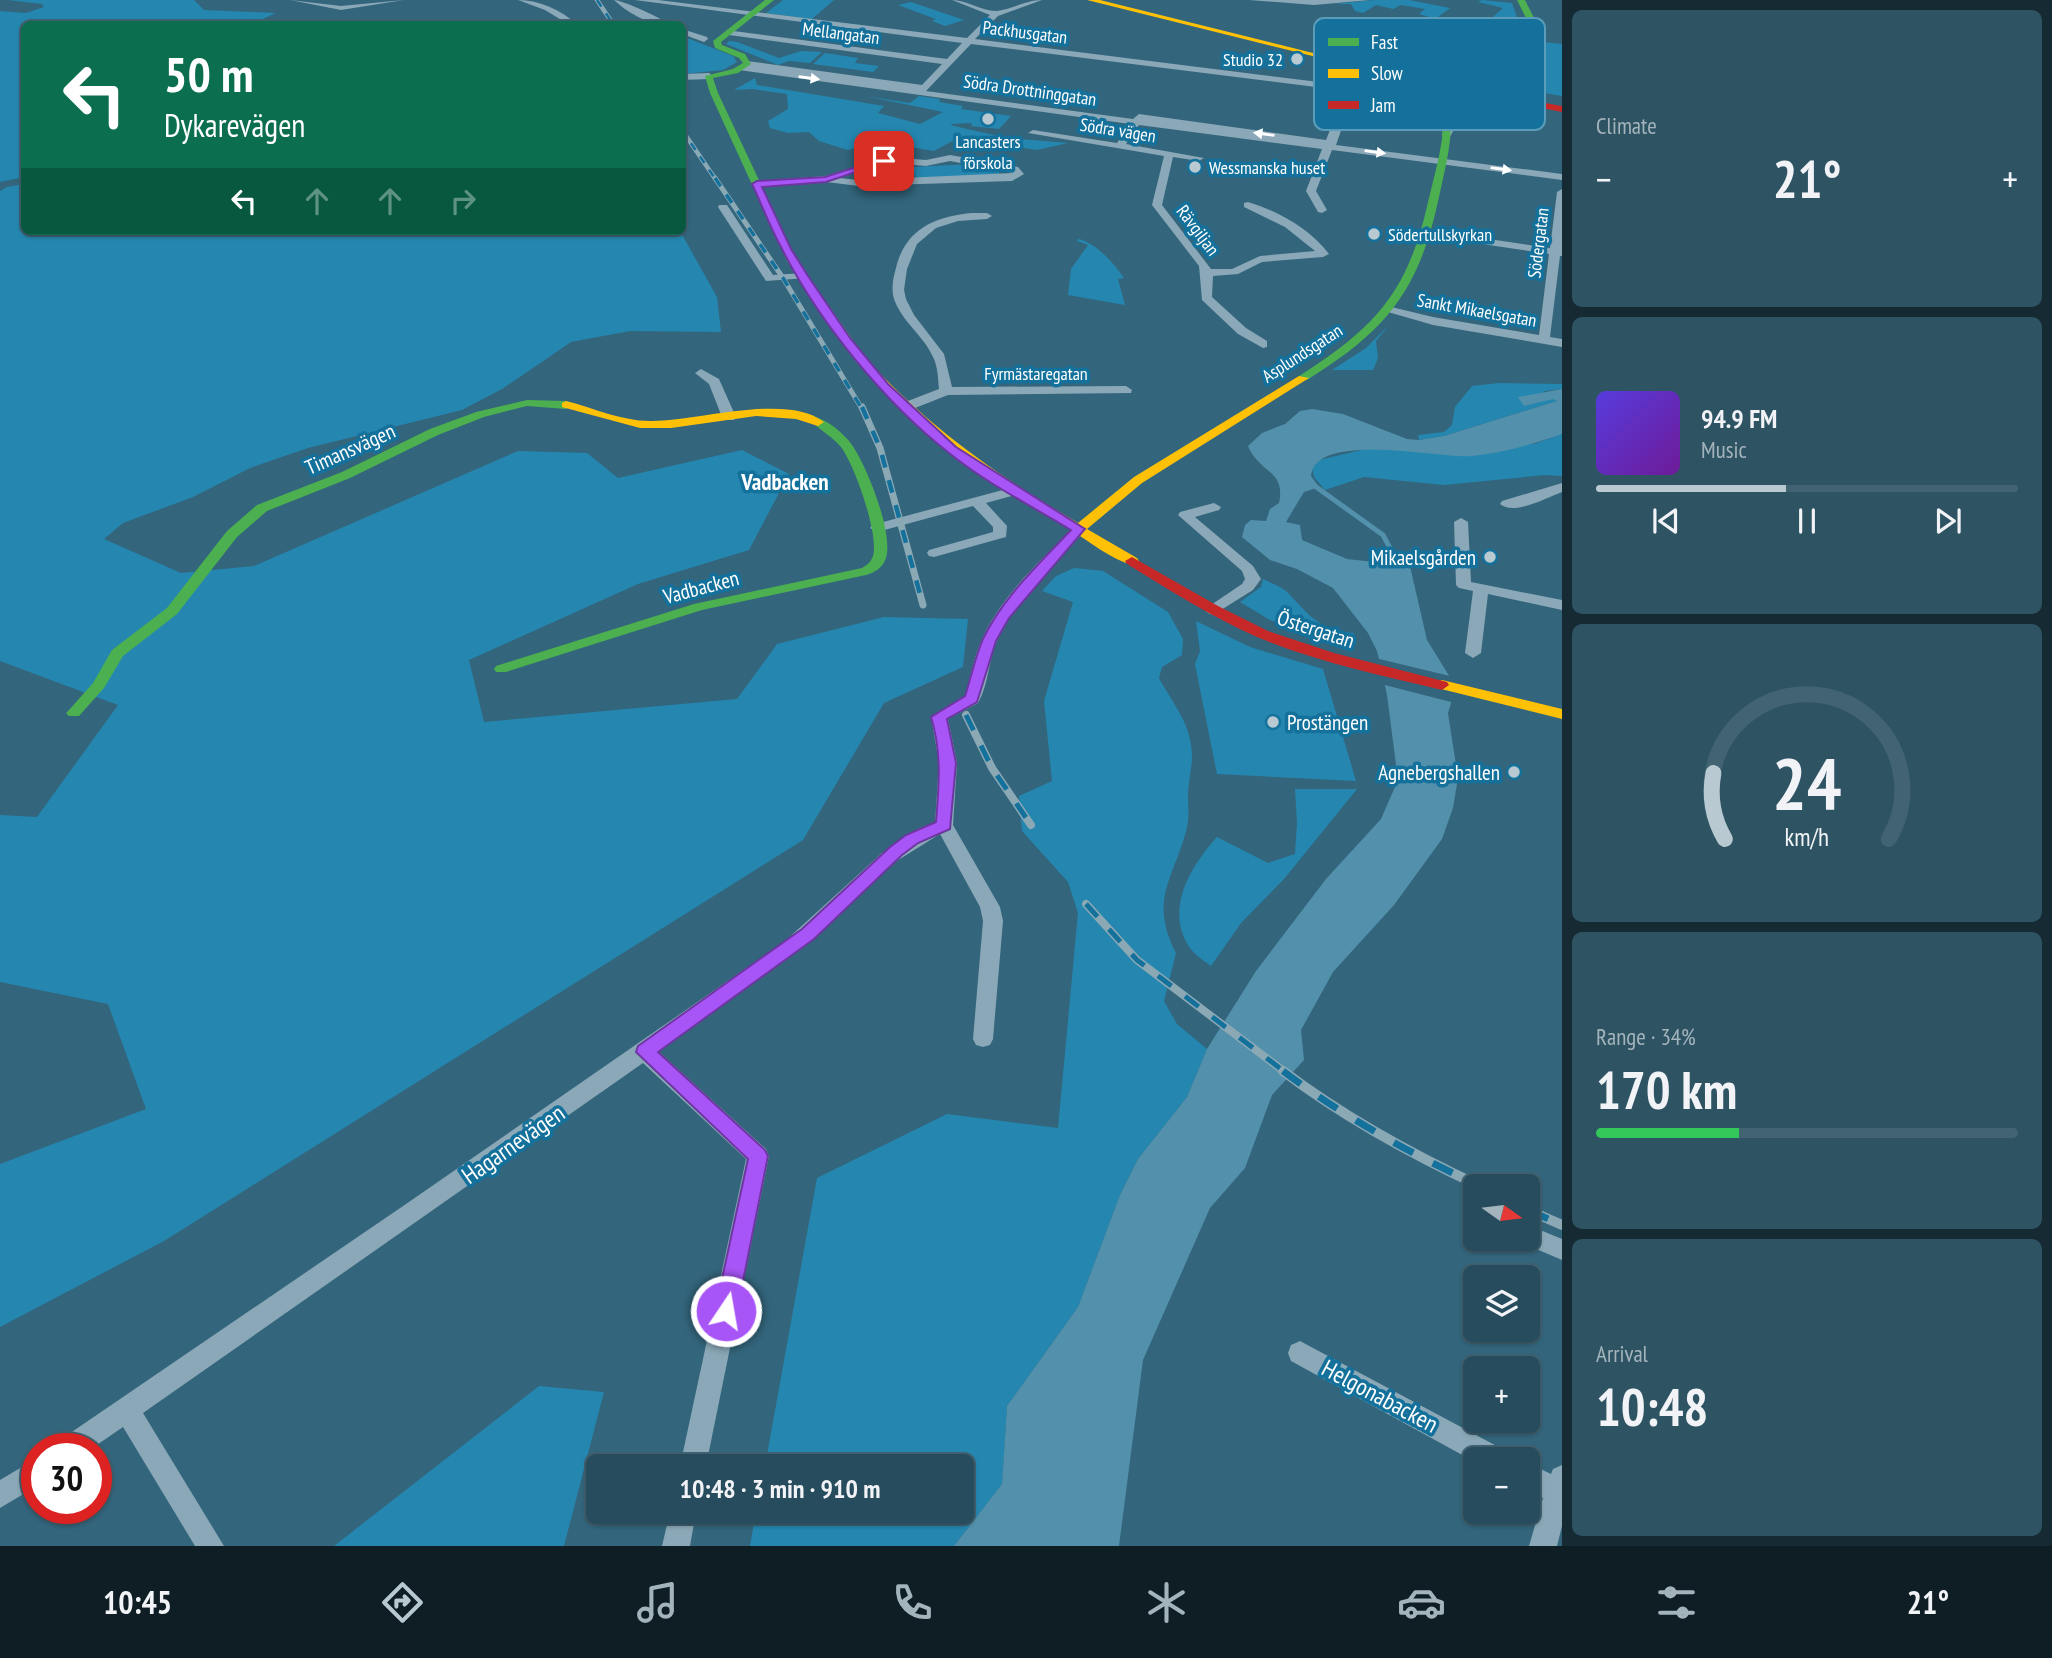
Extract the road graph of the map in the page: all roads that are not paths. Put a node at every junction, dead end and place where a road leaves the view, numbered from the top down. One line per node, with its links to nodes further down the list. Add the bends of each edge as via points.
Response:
1 (294, 0): 2 (street, via 341,8)
2 (400, 0)
3 (522, 0): 17 (street)
4 (618, 0): 18 (street)
5 (639, 0): 14 (street, Packhusgatan)
6 (770, 0): 14 (street)
7 (956, 0): 15 (street)
8 (1038, 0): 15 (street)
9 (1091, 0): 24 (street)
10 (1106, 0): 23 (street)
11 (1253, 0): 12 (street, via 1314,4)
12 (1366, 0)
13 (1521, 0): 16 (street)
14 (752, 14): 20 (street); 22 (street, Packhusgatan)
15 (995, 14): 22 (street)
16 (1530, 18)
17 (569, 21)
18 (658, 21)
19 (686, 32): 21 (street)
20 (729, 32): 25 (street, Mellangatan); 26 (street, via 715,44 742,56)
21 (704, 39)
22 (970, 42): 25 (street); 29 (street, Packhusgatan)
23 (1314, 51)
24 (1314, 53)
25 (950, 62): 30 (street)
26 (744, 66): 27 (street); 30 (street, Södra Drottninggatan)
27 (709, 76): 28 (street); 44 (street, Östergatan)
28 (686, 77)
29 (1314, 84)
30 (922, 90): 31 (street, Södra Drottninggatan)
31 (1138, 119): 37 (street, Södra Drottninggatan); 38 (street)
32 (1336, 130): 37 (street, Packhusgatan)
33 (1446, 130): 36 (street, Asplundsgatan)
34 (1449, 130): 36 (street, Asplundsgatan)
35 (1033, 133): 38 (street, Södra vägen)
36 (1447, 135): 41 (street, Asplundsgatan)
37 (1331, 145): 41 (street, Södra Drottninggatan, one-way to 41); 48 (street, via 1311,191)
38 (1119, 147): 39 (street, Södra vägen)
39 (1168, 154): 40 (street, Södra vägen); 52 (street, Rävgiljan, via 1157,205 1195,249)
40 (1199, 158)
41 (1441, 160): 42 (street, Södra Drottninggatan, one-way to 42); 54 (street, Asplundsgatan, via 1419,257)
42 (1562, 177)
43 (826, 179): 43 (street, via 900,183 1019,174 1005,166 950,158 926,163 884,161); 44 (street)
44 (757, 184): 53 (street, Östergatan)
45 (1562, 192): 51 (street, Södergatan)
46 (1248, 205): 52 (street, via 1283,222 1318,245 1323,254 1260,259 1234,272)
47 (723, 207): 53 (street, via 770,279)
48 (1322, 210)
49 (987, 216): 60 (street, via 954,217 929,226 910,241 903,257 898,291 939,356)
50 (1448, 236): 51 (street)
51 (1559, 252): 55 (street, Södergatan)
52 (1207, 273): 57 (street, Rävgiljan, via 1206,298 1241,331)
53 (803, 276): 61 (street, Östergatan, via 845,340)
54 (1387, 310): 55 (street, Sankt Mikaelsgatan); 70 (street, Asplundsgatan, via 1342,354 1138,480)
55 (1545, 340): 56 (street, Sankt Mikaelsgatan)
56 (1562, 343)
57 (1263, 344)
58 (701, 373): 62 (street, via 715,382)
59 (1126, 390): 60 (street, Fyrmästaregatan)
60 (946, 391): 61 (street, Fyrmästaregatan)
61 (905, 407): 64 (street, Östergatan, via 952,450)
62 (729, 417): 69 (street, Timansvägen, via 790,413 834,432 855,457); 77 (street, Timansvägen, via 643,425 543,402 524,403 444,428 383,460 263,508 247,520 168,616 114,655 97,688)
63 (1562, 487): 66 (street)
64 (1014, 491): 65 (street); 70 (street, Östergatan)
65 (978, 503): 69 (street); 71 (street, via 1002,532)
66 (1507, 504)
67 (1214, 508): 74 (street, via 1185,515 1248,569 1253,579)
68 (1461, 522): 72 (street, via 1464,585)
69 (877, 528): 76 (street, Vadbacken, via 879,562 866,571 699,607)
70 (1079, 529): 74 (street, Östergatan); 79 (street, via 1002,618 989,641 972,699 939,717 948,763)
71 (934, 553)
72 (1480, 589): 73 (street); 75 (street)
73 (1562, 605)
74 (1213, 610): 78 (street, Östergatan, via 1284,642 1349,662)
75 (1473, 653)
76 (501, 669)
77 (74, 713)
78 (1562, 714)
79 (944, 825): 80 (street, via 990,907 993,921); 81 (street, Hagarnevägen, via 896,851 808,934)
80 (983, 1038)
81 (645, 1052): 85 (street, Hagarnevägen); 88 (street, via 758,1156)
82 (1540, 1240): 83 (street)
83 (1562, 1250)
84 (1300, 1353): 87 (street, Helgonabacken)
85 (127, 1410): 86 (street, Hagarnevägen); 94 (street)
86 (93, 1433)
87 (1473, 1447)
88 (696, 1454)
89 (1540, 1480): 91 (street)
90 (21, 1481): 92 (street)
91 (1561, 1488): 96 (street)
92 (0, 1495)
93 (681, 1524): 95 (street)
94 (210, 1546)
95 (676, 1546)
96 (1543, 1546)

